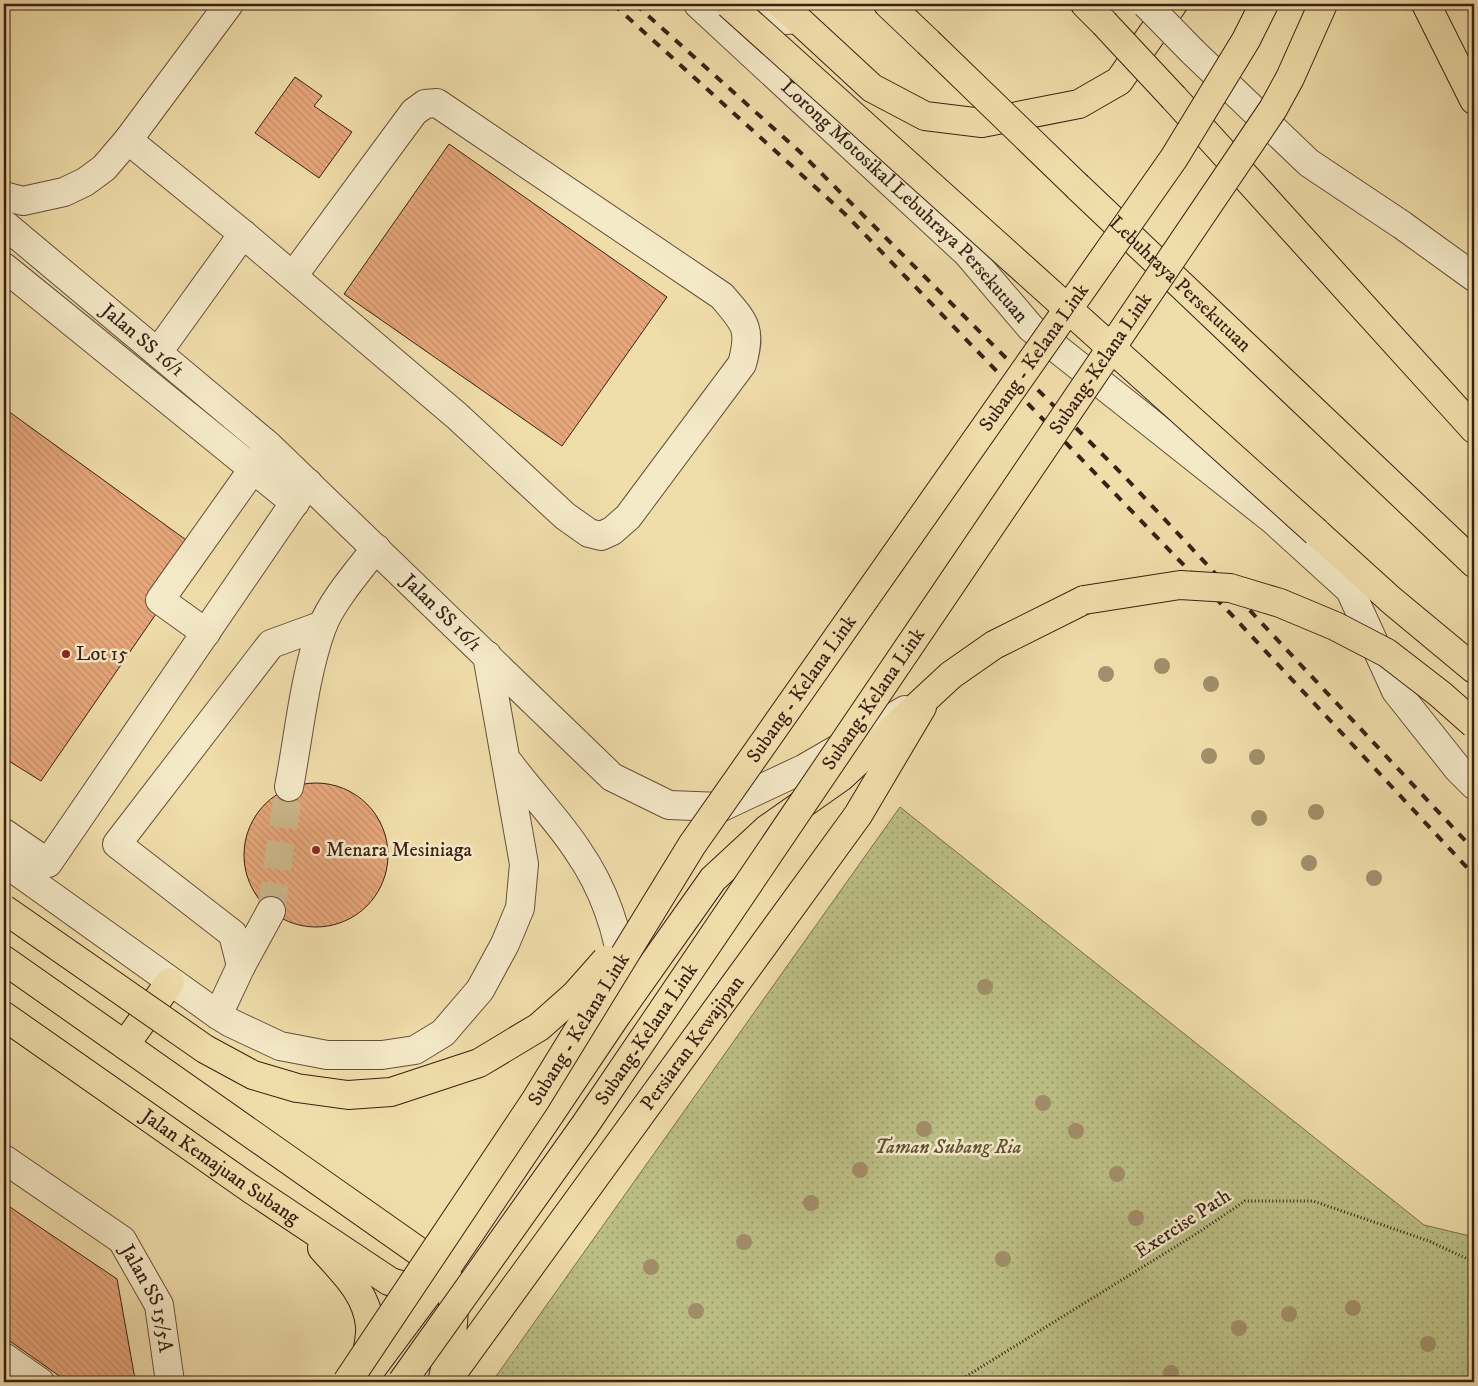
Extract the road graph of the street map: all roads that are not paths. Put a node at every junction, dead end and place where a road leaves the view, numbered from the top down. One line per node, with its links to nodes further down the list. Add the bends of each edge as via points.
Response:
1 (229, 4): 13 (street)
2 (698, 4): 11 (street, Lorong Motosikal Lebuhraya Persekutuan)
3 (888, 4): 26 (main road, Lebuhraya Persekutuan, bridge)
4 (1085, 4): 21 (main road, bridge)
5 (1146, 4): 19 (street, bridge, via 1309,163)
6 (1173, 4): 10 (main road, via 1119,81 1079,104 982,123 924,116 872,88)
7 (1264, 4): 37 (main road, Subang - Kelana Link, bridge, via 1246,40 1174,158)
8 (1323, 4): 55 (main road, Subang-Kelana Link, bridge, via 1273,109 586,1125)
9 (1426, 4): 12 (main road)
10 (789, 11): 11 (street)
11 (726, 15): 30 (main road, bridge, via 1391,600); 34 (street, Lorong Motosikal Lebuhraya Persekutuan, via 967,253 1031,328 1273,520 1350,590 1396,690)
12 (1474, 100)
13 (128, 140): 14 (street, via 104,168 64,192 23,201); 16 (street)
14 (4, 196)
15 (4, 224): 20 (street, Jalan SS 16/1)
16 (243, 234): 18 (street); 20 (street)
17 (4, 267): 23 (street)
18 (293, 276): 18 (street, via 414,112 425,104 437,103 722,296 742,319 748,341 742,364 628,517 601,536 589,533 565,516 457,416)
19 (1474, 277)
20 (158, 352): 22 (street, Jalan SS 16/1)
21 (1474, 429)
22 (269, 446): 23 (street); 24 (street, Jalan SS 16/1)
23 (253, 470): 24 (street); 28 (street, via 160,600)
24 (302, 493): 25 (street, Jalan SS 16/1); 28 (street)
25 (376, 548): 27 (street); 29 (street, Jalan SS 16/1)
26 (1474, 563)
27 (323, 625): 35 (street, via 312,663); 42 (street, via 271,644 117,844 233,934)
28 (206, 633): 36 (street, via 48,863)
29 (487, 655): 31 (street, Jalan SS 16/1, via 612,777 669,805 722,807 803,769); 33 (street)
30 (1474, 668)
31 (928, 697): 32 (main road, bridge, via 950,675 994,645 1084,600 1180,585 1230,588 1280,603 1336,626 1387,653); 46 (main road, via 841,777 767,830 713,879); 57 (main road, Persiaran Kewajipan, via 858,815)
32 (1474, 724)
33 (506, 759): 44 (street, via 524,864 520,908 480,990 443,1033 415,1050 382,1055 327,1055 280,1046); 46 (street, via 579,852 614,925 621,952 624,989)
34 (1474, 785)
35 (289, 787)
36 (4, 833)
37 (692, 845): 39 (main road, bridge, via 612,954 575,995 539,1027 479,1063 390,1092 348,1095 297,1088 253,1075 205,1049); 54 (main road, Subang - Kelana Link, bridge)
38 (4, 862): 43 (street)
39 (4, 909)
40 (271, 911): 42 (street)
41 (4, 960): 47 (main road)
42 (241, 966): 44 (street)
43 (170, 982): 44 (street); 47 (main road)
44 (218, 1014)
45 (4, 1016): 49 (main road, Jalan Kemajuan Subang)
46 (614, 1019): 50 (main road)
47 (125, 1045): 50 (main road)
48 (4, 1159): 53 (street, Jalan SS 15/5A, via 122,1240 159,1305)
49 (300, 1222): 50 (main road, Jalan Kemajuan Subang, via 403,1287 425,1282); 54 (main road, via 361,1294 367,1308 370,1328)
50 (445, 1270): 54 (main road); 56 (main road, via 454,1296 454,1321)
51 (9, 1369): 52 (street)
52 (40, 1382)
53 (170, 1382)
54 (358, 1382)
55 (402, 1382)
56 (442, 1382)
57 (446, 1382)

